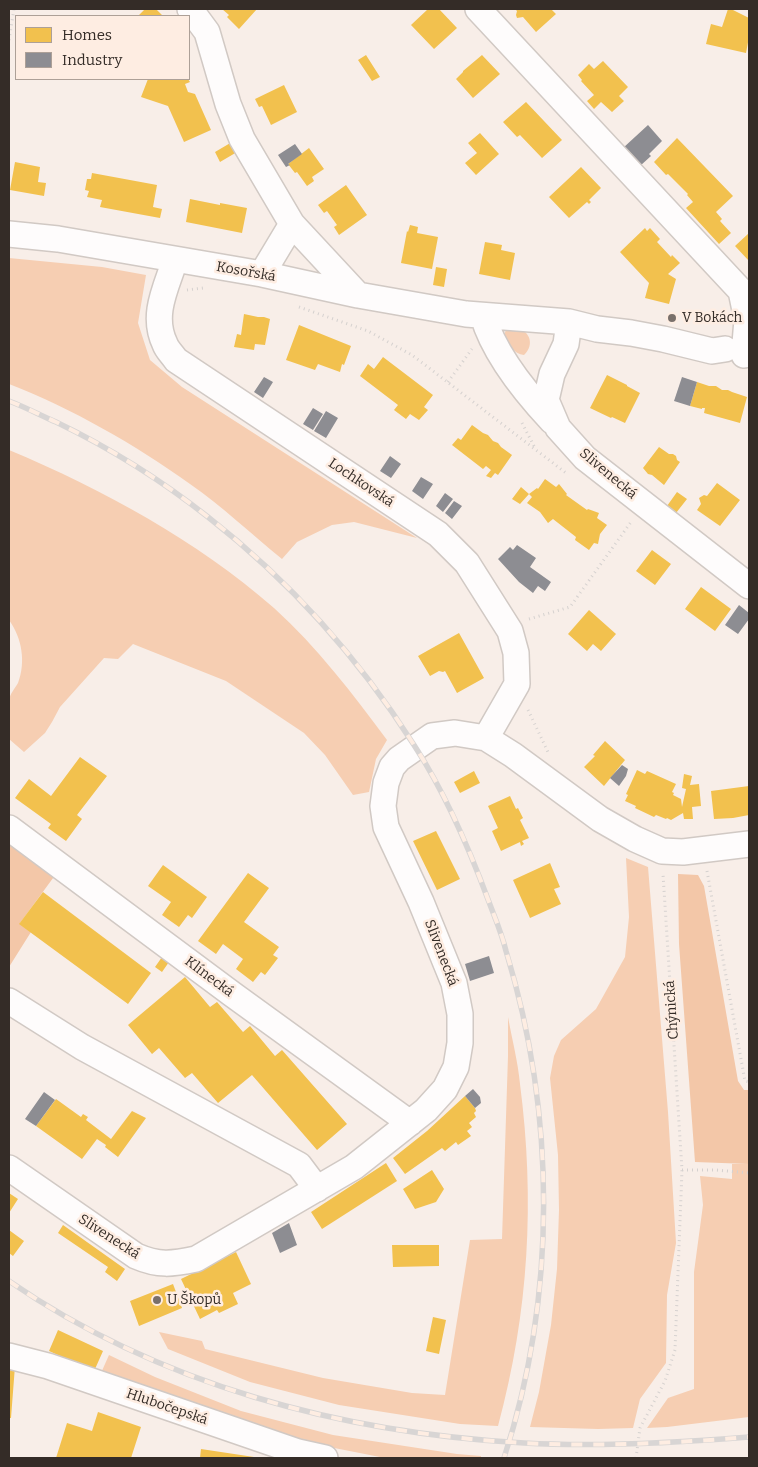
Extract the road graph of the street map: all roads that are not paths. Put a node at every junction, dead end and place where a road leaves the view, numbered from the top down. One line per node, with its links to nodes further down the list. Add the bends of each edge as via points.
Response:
1 (190, 9): 3 (street, via 207,32 242,139)
2 (478, 9): 10 (street, via 741,291 747,320)
3 (292, 224): 6 (street); 7 (street)
4 (9, 234): 5 (street, Kosořská, via 58,239)
5 (175, 260): 6 (street, Kosořská); 13 (street, Lochkovská, via 158,323 165,345 176,360 438,534 467,562 510,631 516,653 518,684)
6 (262, 274): 7 (street, Kosořská)
7 (358, 295): 8 (street, Kosořská)
8 (483, 316): 9 (street, Kosořská); 11 (street, via 500,354 530,397)
9 (568, 322): 10 (street, via 712,351); 11 (street, Slivenecká, via 566,344 552,374 546,400)
10 (739, 353)
11 (558, 428): 12 (street, Slivenecká, via 585,458)
12 (749, 586)
13 (486, 738): 15 (street, Slivenecká, via 600,819 662,851 704,851); 17 (street, Slivenecká, via 455,732 432,736 399,759 386,783 383,806 386,827 454,983 460,1014 456,1067 445,1089)
14 (9, 828): 17 (street, Klínecká)
15 (749, 844)
16 (9, 1000): 19 (street, via 82,1047 299,1165)
17 (410, 1123): 19 (street, Slivenecká, via 354,1167)
18 (9, 1168): 19 (street, Slivenecká, via 136,1256 170,1264 196,1259)
19 (317, 1189)
20 (9, 1356): 21 (street, Hlubočepská, via 48,1366 298,1452)
21 (325, 1458)

